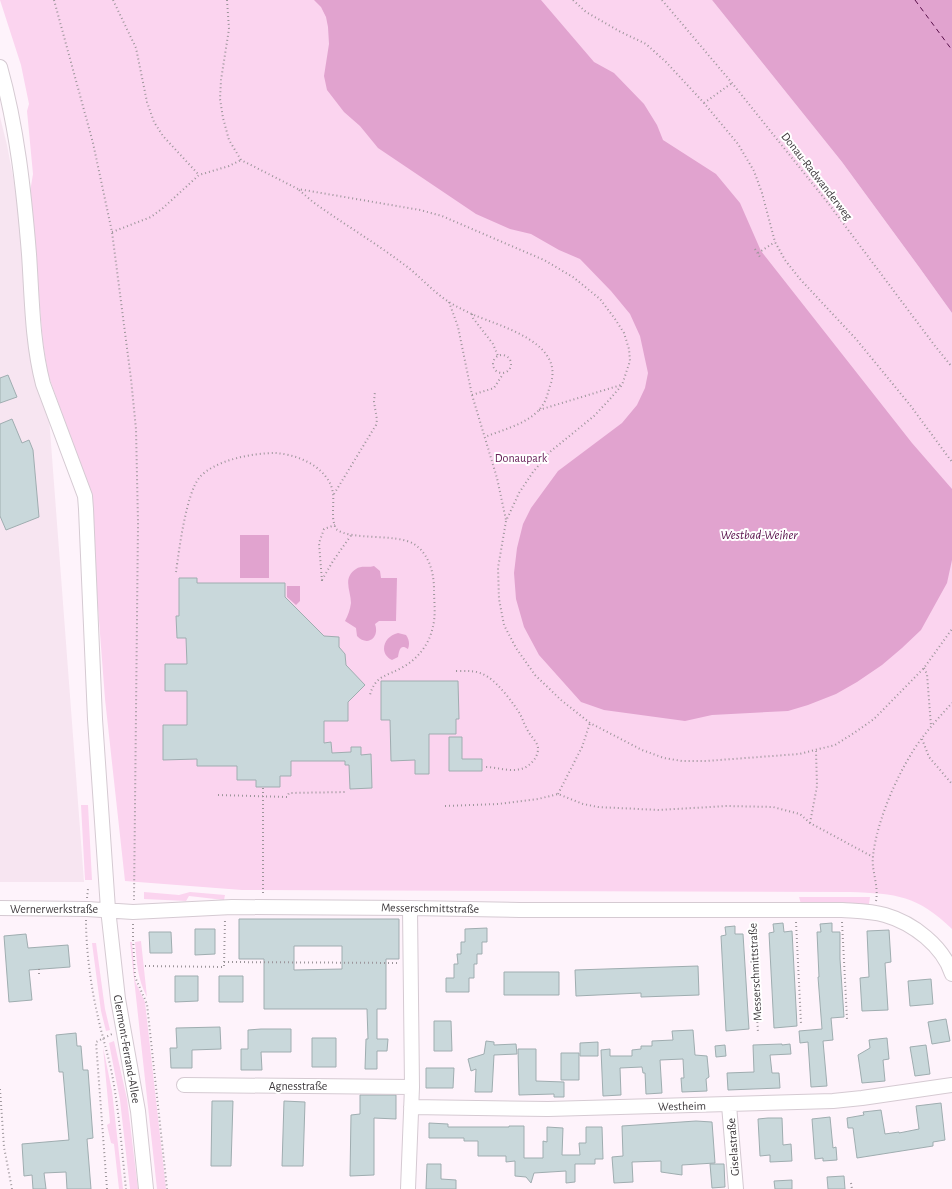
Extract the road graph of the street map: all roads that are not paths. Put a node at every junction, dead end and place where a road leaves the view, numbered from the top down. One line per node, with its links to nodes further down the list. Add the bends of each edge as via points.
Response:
1 (0, 67): 4 (street, Clermont-Ferrand-Allee, via 11,114 27,225 39,367 85,496 96,733)
2 (0, 908): 4 (street, Wernerwerkstraße)
3 (410, 908): 4 (street, Messerschmittstraße, via 225,908 133,912); 5 (street, Messerschmittstraße, via 842,910 874,913 899,920 917,931 936,947); 8 (street)
4 (108, 909): 11 (street, Clermont-Ferrand-Allee, via 118,999 138,1111)
5 (952, 974)
6 (184, 1085): 8 (street, Agnesstraße)
7 (952, 1085): 9 (street, Westheim, via 833,1101)
8 (412, 1087): 10 (street)
9 (730, 1105): 10 (street, Westheim, via 548,1109); 13 (street, Giselastraße)
10 (411, 1107): 12 (street)
11 (146, 1189)
12 (408, 1189)
13 (736, 1189)

